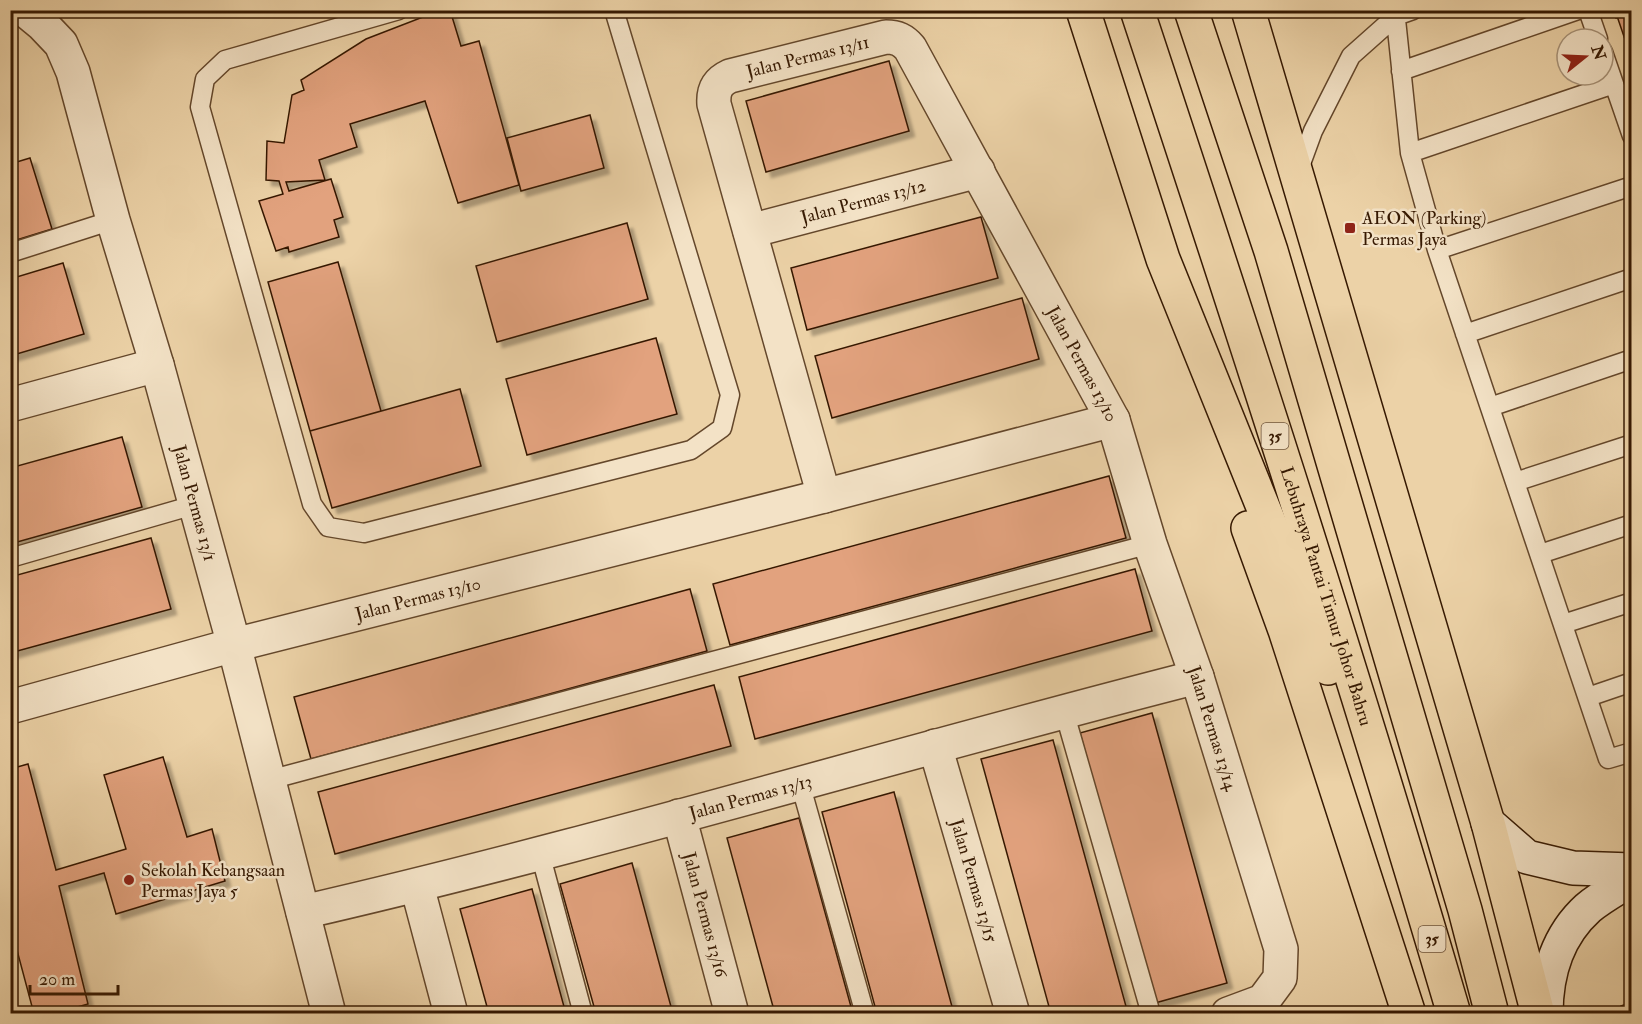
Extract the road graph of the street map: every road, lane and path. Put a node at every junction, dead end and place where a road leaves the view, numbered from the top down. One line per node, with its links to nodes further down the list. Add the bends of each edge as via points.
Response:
1 (25, 10): 22 (street, Jalan Permas 13/1, via 61,44 73,72)
2 (399, 10): 12 (lane)
3 (614, 10): 12 (lane, via 730,395 722,428 691,450 364,533 328,527 312,504 200,107 205,79 225,60)
4 (1083, 10): 26 (highway)
5 (1137, 10): 57 (highway, Lebuhraya Pantai Timur Johor Bahru / 35)
6 (1191, 10): 72 (highway, 35, via 1271,251)
7 (1248, 10): 20 (highway)
8 (1413, 10): 11 (lane)
9 (1578, 10): 14 (lane)
10 (1588, 10): 13 (lane)
11 (1395, 14): 14 (lane); 20 (lane, via 1352,56 1313,131)
12 (350, 17)
13 (1594, 27)
14 (1401, 71): 18 (lane)
15 (1605, 87): 18 (lane)
16 (1615, 87): 17 (lane)
17 (1632, 136)
18 (1410, 153): 24 (lane)
19 (978, 171): 23 (street, Jalan Permas 13/12); 23 (street, Jalan Permas 13/11, via 910,48 895,37 730,76 716,87 714,104); 33 (street, Jalan Permas 13/10)
20 (1296, 177): 55 (highway)
21 (1632, 186): 24 (lane)
22 (113, 220): 25 (lane); 30 (street, Jalan Permas 13/1)
23 (750, 231): 36 (street)
24 (1437, 250): 28 (lane)
25 (10, 253)
26 (1163, 259): 57 (highway); 70 (highway, via 1180,344 1285,630)
27 (1632, 278): 28 (lane)
28 (1466, 334): 32 (lane)
29 (1632, 359): 32 (lane)
30 (157, 365): 31 (street); 37 (street, Jalan Permas 13/1)
31 (10, 405)
32 (1490, 407): 35 (lane)
33 (1113, 420): 36 (street, Jalan Permas 13/10); 39 (street, Jalan Permas 13/14)
34 (1632, 444): 35 (lane)
35 (1515, 482): 40 (lane)
36 (824, 496): 44 (street, Jalan Permas 13/10)
37 (194, 505): 41 (lane); 44 (street, Jalan Permas 13/1)
38 (1632, 524): 40 (lane)
39 (1150, 544): 45 (street, Jalan Permas 13/14); 52 (lane)
40 (1540, 554): 43 (lane)
41 (10, 558)
42 (1632, 602): 43 (lane)
43 (1563, 624): 47 (lane)
44 (234, 645): 48 (street, Jalan Permas 13/10); 52 (street, Jalan Permas 13/1)
45 (1197, 677): 49 (street, Jalan Permas 13/13); 69 (street, Jalan Permas 13/14, via 1281,949 1280,978 1263,1001)
46 (1632, 682): 47 (lane)
47 (1588, 697): 51 (lane, via 1608,759)
48 (10, 707)
49 (1064, 711): 50 (street, Jalan Permas 13/13); 68 (lane)
50 (935, 746): 53 (street, Jalan Permas 13/13); 67 (street, Jalan Permas 13/15)
51 (1632, 752)
52 (269, 780): 61 (street, Jalan Permas 13/1)
53 (800, 783): 54 (street, Jalan Permas 13/13); 66 (lane)
54 (679, 816): 56 (street, Jalan Permas 13/13); 65 (street, Jalan Permas 13/16)
55 (1488, 823): 58 (street, via 1527,857 1573,868); 73 (highway)
56 (540, 853): 60 (street, Jalan Permas 13/13); 64 (lane)
57 (1410, 864): 71 (highway, Lebuhraya Pantai Timur Johor Bahru / 35)
58 (1632, 870)
59 (1632, 879): 74 (street, via 1588,908 1560,943 1546,989)
60 (417, 886): 61 (street, Jalan Permas 13/13); 63 (street)
61 (303, 912): 62 (street, Jalan Permas 13/1)
62 (329, 1014)
63 (451, 1014)
64 (583, 1014)
65 (732, 1014)
66 (865, 1014)
67 (1013, 1014)
68 (1151, 1014)
69 (1228, 1014)
70 (1409, 1014)
71 (1454, 1014)
72 (1492, 1014)
73 (1538, 1014)
74 (1546, 1014)

